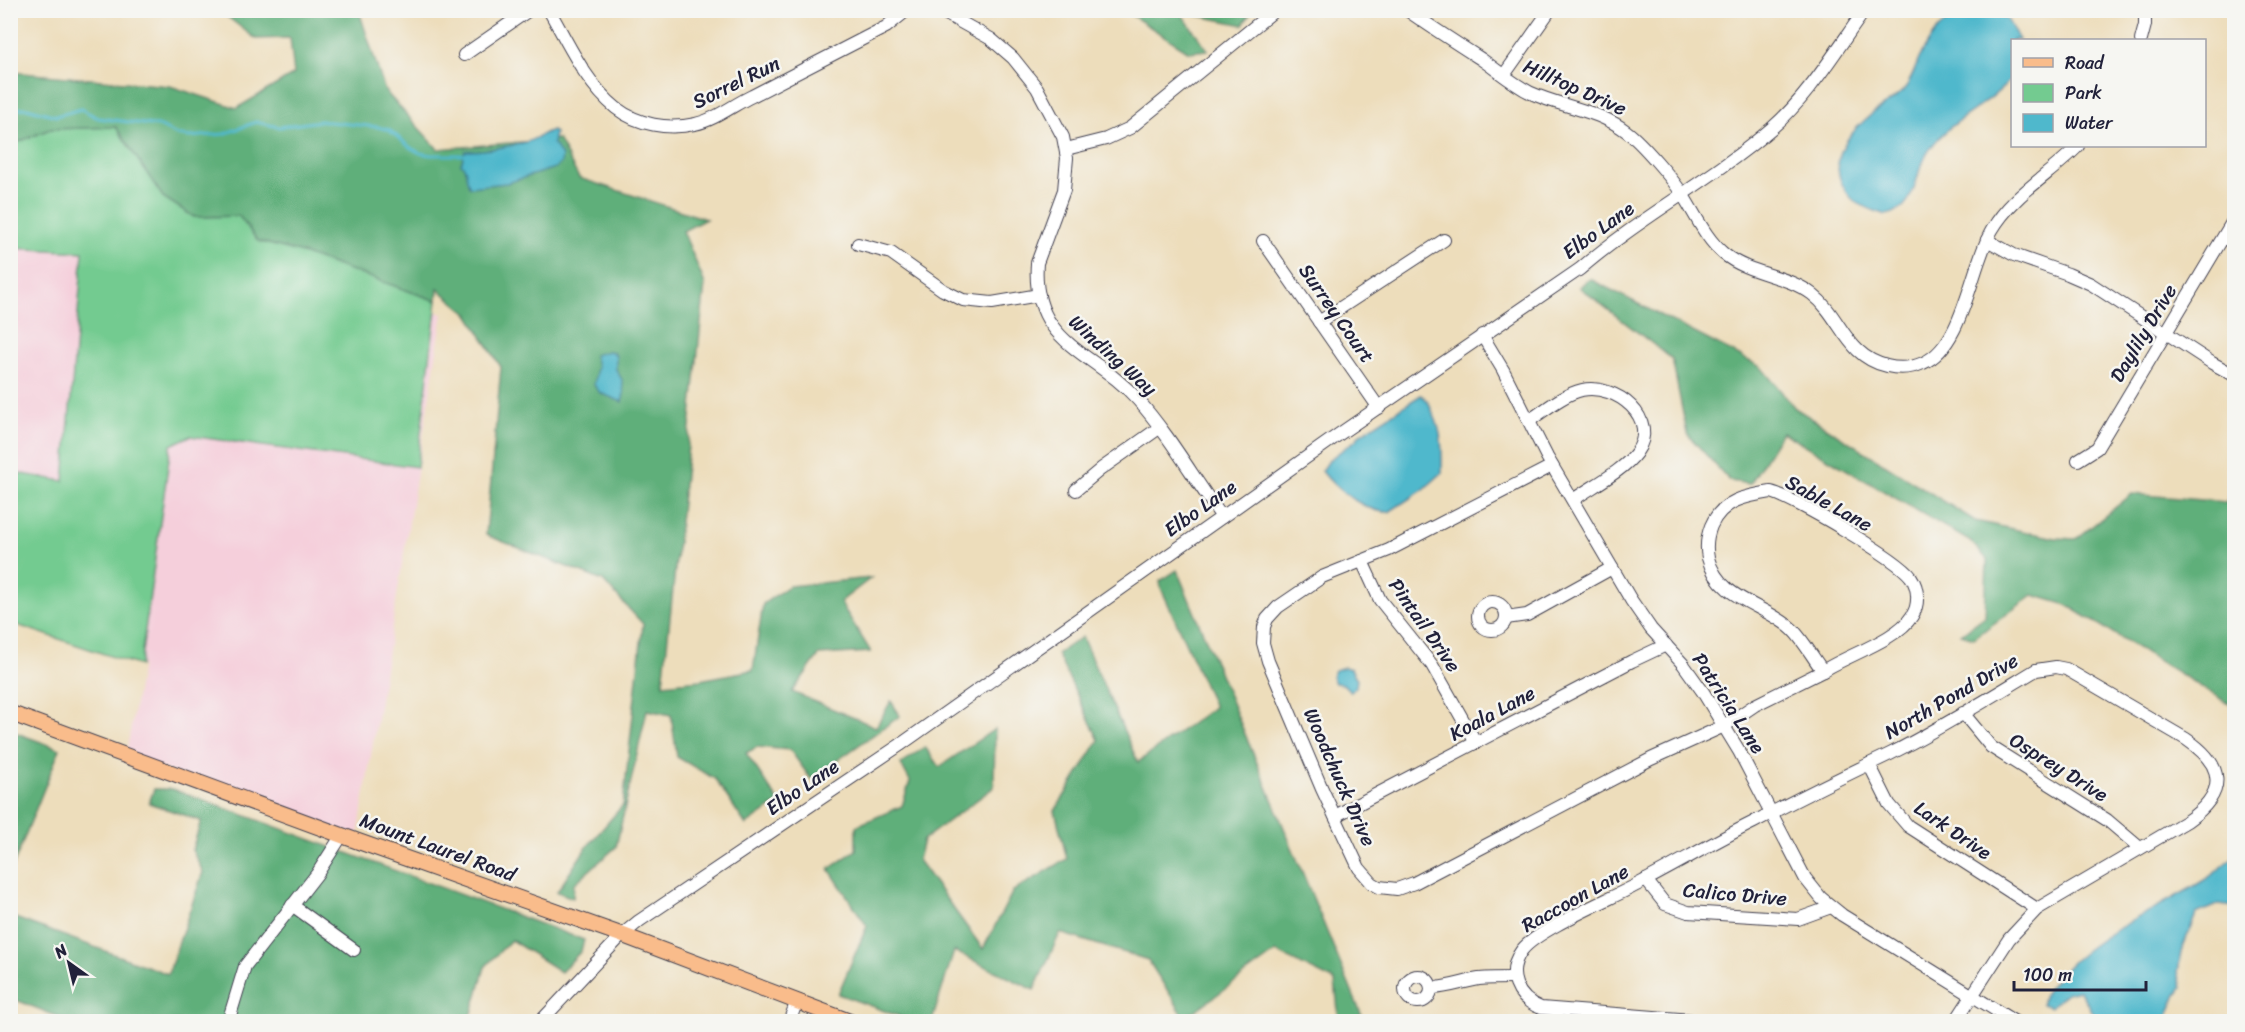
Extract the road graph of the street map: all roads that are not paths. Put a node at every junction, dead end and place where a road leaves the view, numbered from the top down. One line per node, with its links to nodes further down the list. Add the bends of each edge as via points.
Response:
1 (529, 10): 11 (street)
2 (549, 10): 3 (street, Sorrel Run, via 607,100 635,119 669,126 714,117 886,27)
3 (908, 10)
4 (939, 10): 14 (street, Winding Way, via 991,39 1020,65 1053,116)
5 (1275, 10): 14 (street, via 1130,128 1106,139)
6 (1407, 10): 12 (street, Hilltop Drive)
7 (1550, 10): 12 (street)
8 (1865, 10): 15 (street, Elbo Lane, via 1810,87 1773,127)
9 (2145, 10): 10 (street)
10 (2141, 39)
11 (464, 55)
12 (1504, 75): 15 (street, Hilltop Drive, via 1530,92 1617,125 1635,139)
13 (2077, 147): 18 (street, Hilltop Drive, via 2005,211)
14 (1066, 148): 21 (street, Winding Way, via 1064,190 1037,263)
15 (1683, 194): 18 (street, Hilltop Drive, via 1723,254 1743,266 1804,288 1830,313 1855,349 1872,361 1892,367 1923,363 1941,351 1964,306); 24 (street, Elbo Lane)
16 (2235, 219): 23 (street, Daylily Drive)
17 (1444, 240): 22 (street)
18 (1987, 240): 23 (street, via 2014,255 2091,284)
19 (1263, 241): 22 (street, Surrey Court)
20 (858, 244): 21 (street, via 891,253 963,300 992,303)
21 (1039, 295): 28 (street, Winding Way, via 1048,320 1064,340 1129,390)
22 (1319, 322): 26 (street, Surrey Court)
23 (2166, 333): 25 (street); 29 (street, Daylily Drive, via 2097,448)
24 (1482, 335): 26 (street, Elbo Lane); 27 (street, Patricia Lane)
25 (2235, 375)
26 (1379, 408): 33 (street, Elbo Lane)
27 (1530, 420): 30 (street, Patricia Lane); 32 (street, via 1574,392 1589,389 1621,399 1641,418 1644,436 1637,453)
28 (1159, 428): 31 (street); 33 (street, Winding Way)
29 (2078, 460)
30 (1552, 466): 32 (street, Patricia Lane); 34 (street, Woodchuck Drive)
31 (1076, 490)
32 (1573, 500): 35 (street, Patricia Lane)
33 (1222, 517): 52 (street, Elbo Lane, via 936,720)
34 (1362, 561): 42 (street, Pintail Drive, via 1380,600 1432,665); 45 (street, Woodchuck Drive, via 1322,577 1285,602 1267,619 1262,634 1268,661)
35 (1612, 568): 36 (street, via 1527,615); 37 (street, Patricia Lane)
36 (1506, 618)
37 (1666, 645): 41 (street, Patricia Lane, via 1690,673); 42 (street, Koala Lane)
38 (1823, 671): 38 (street, Sable Lane, via 1904,626 1916,609 1912,579 1881,554 1780,494 1743,496 1721,511 1708,534 1712,570 1730,592 1793,630); 41 (street, Sable Lane, via 1755,705)
39 (1963, 712): 43 (street, North Pond Drive); 47 (street, Osprey Drive, via 1991,747 2108,820); 47 (street, North Pond Drive, via 2036,670 2056,667 2075,673 2194,745 2208,758 2216,775 2209,802 2187,821)
40 (10, 713): 46 (main road, Mount Laurel Road)
41 (1724, 726): 44 (street, Patricia Lane); 45 (street, Woodchuck Drive, via 1651,759 1397,889 1379,887 1365,876)
42 (1476, 742): 45 (street, Koala Lane)
43 (1869, 764): 44 (street, North Pond Drive); 51 (street, Lark Drive, via 1889,804 1908,826)
44 (1772, 813): 48 (street, Raccoon Lane); 50 (street, Patricia Lane, via 1805,878)
45 (1335, 816)
46 (342, 835): 49 (street); 52 (main road, Mount Laurel Road)
47 (2140, 848): 51 (street, North Pond Drive)
48 (1646, 880): 50 (street, Calico Drive, via 1665,904 1688,912 1798,919); 54 (street, Raccoon Lane, via 1534,939 1521,951)
49 (292, 906): 53 (street); 58 (street, via 245,966)
50 (1831, 907): 56 (street, Patricia Lane)
51 (2037, 909): 56 (street, North Pond Drive, via 2008,939)
52 (622, 935): 57 (main road, Mount Laurel Road); 59 (street, Elbo Lane)
53 (354, 950)
54 (1514, 978): 55 (street, via 1479,979); 62 (street, via 1525,1000 1550,1010)
55 (1431, 988)
56 (1973, 995): 63 (street); 64 (street, Patricia Lane)
57 (796, 1001): 60 (street); 61 (main road, Mount Laurel Road)
58 (228, 1022)
59 (540, 1022)
60 (789, 1022)
61 (851, 1022)
62 (1717, 1022)
63 (1955, 1022)
64 (2014, 1022)

